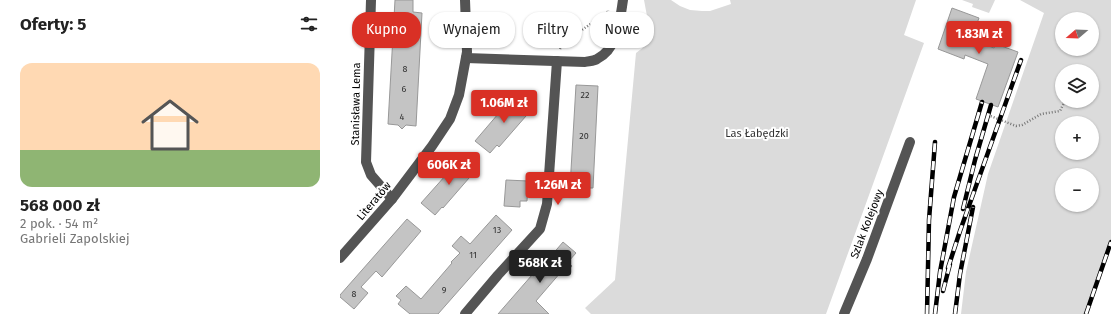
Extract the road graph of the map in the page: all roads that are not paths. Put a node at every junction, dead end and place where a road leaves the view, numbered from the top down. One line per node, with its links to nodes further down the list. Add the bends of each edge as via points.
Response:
1 (371, 0): 7 (street, Stanisława Lema, via 366,162 371,175)
2 (465, 0): 5 (street, Literatów, via 468,52)
3 (623, 0): 4 (street, via 615,37 608,50 598,59 585,62)
4 (557, 57): 5 (street); 9 (street, via 547,204 540,228)
5 (466, 58): 7 (street, Literatów, via 450,119)
6 (910, 142): 10 (street, Szlak Kolejowy)
7 (392, 199): 8 (street, Literatów)
8 (340, 258)
9 (465, 314)
10 (844, 314)

